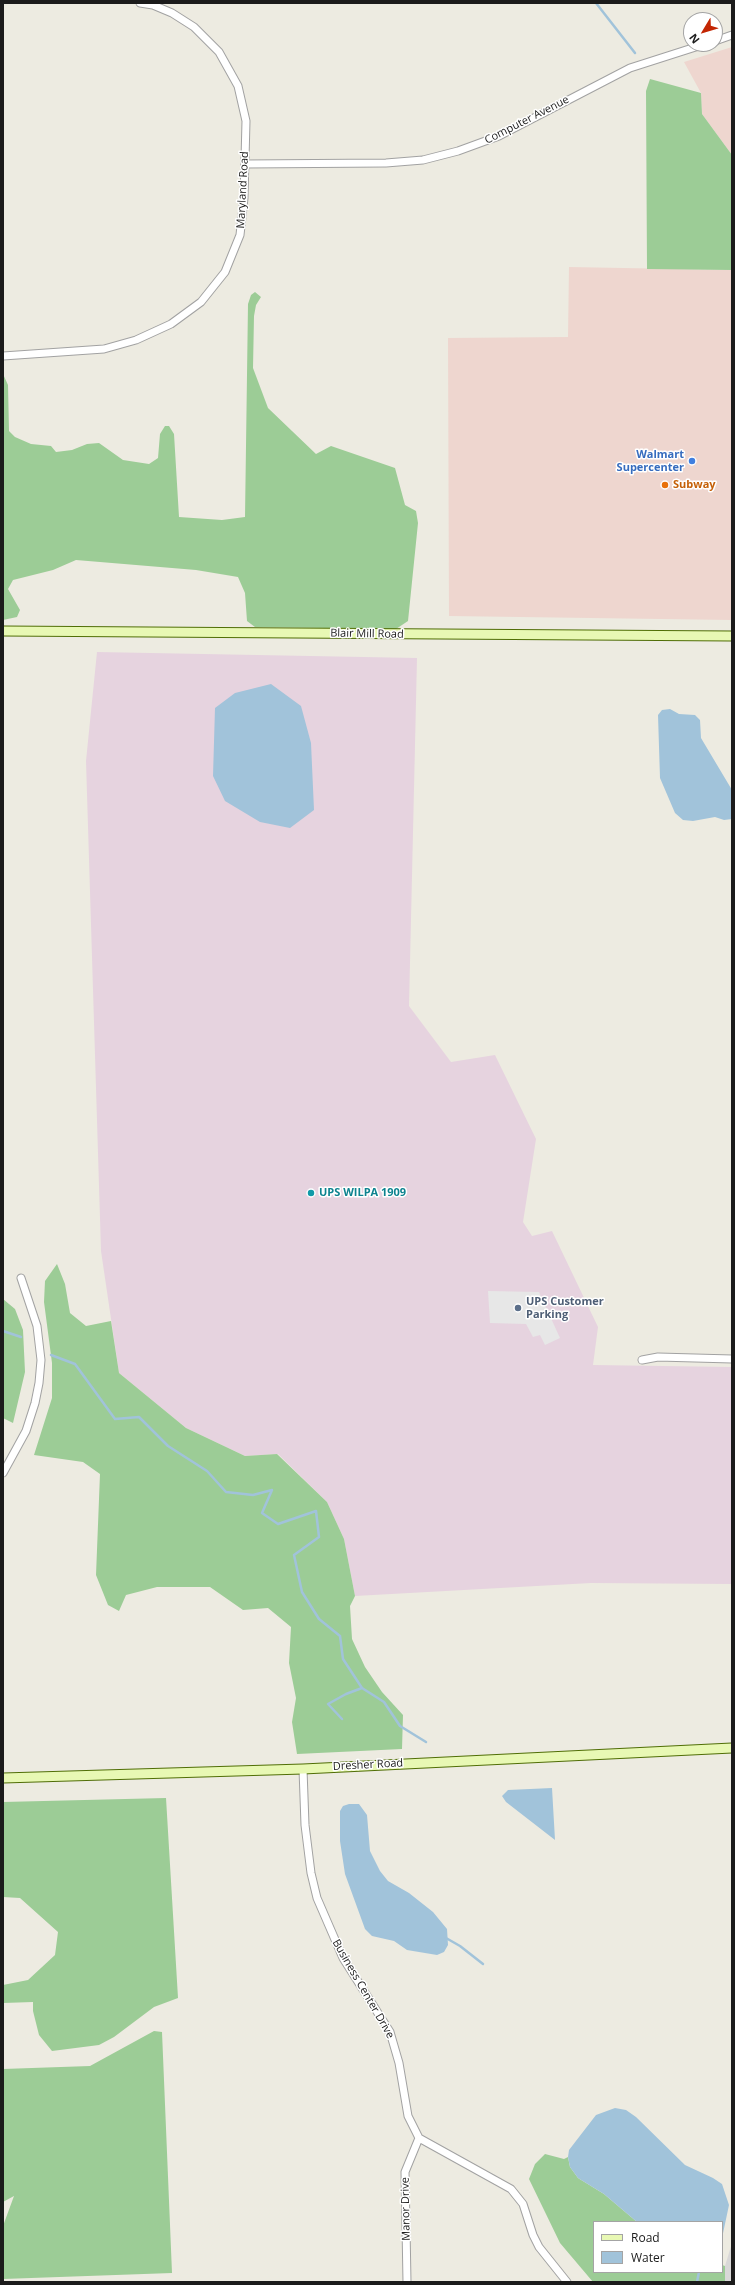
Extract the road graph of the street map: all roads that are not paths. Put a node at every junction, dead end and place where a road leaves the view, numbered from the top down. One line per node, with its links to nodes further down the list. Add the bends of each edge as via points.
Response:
1 (140, 3): 3 (street, Maryland Road, via 172,14 194,27 219,52 238,86 246,121)
2 (683, 51): 3 (street, Computer Avenue, via 630,68 500,136 458,151 423,160 386,163)
3 (245, 164): 4 (street, Maryland Road, via 240,235 225,272 201,302 171,324 136,340 110,347)
4 (3, 356)
5 (3, 631): 6 (main road, Blair Mill Road)
6 (732, 636)
7 (22, 1278): 10 (street, via 37,1326 41,1360 39,1383 26,1431)
8 (732, 1358): 9 (street, via 658,1357)
9 (642, 1360)
10 (3, 1473)
11 (732, 1748): 12 (main road, Dresher Road)
12 (304, 1769): 13 (main road, Dresher Road); 14 (street, Business Center Drive, via 305,1825 317,1898 343,1958 390,2032 399,2063 408,2116)
13 (3, 1778)
14 (419, 2138): 15 (street, Manor Drive, via 405,2172); 16 (street, via 511,2189 523,2204 535,2242)
15 (407, 2282)
16 (567, 2282)

